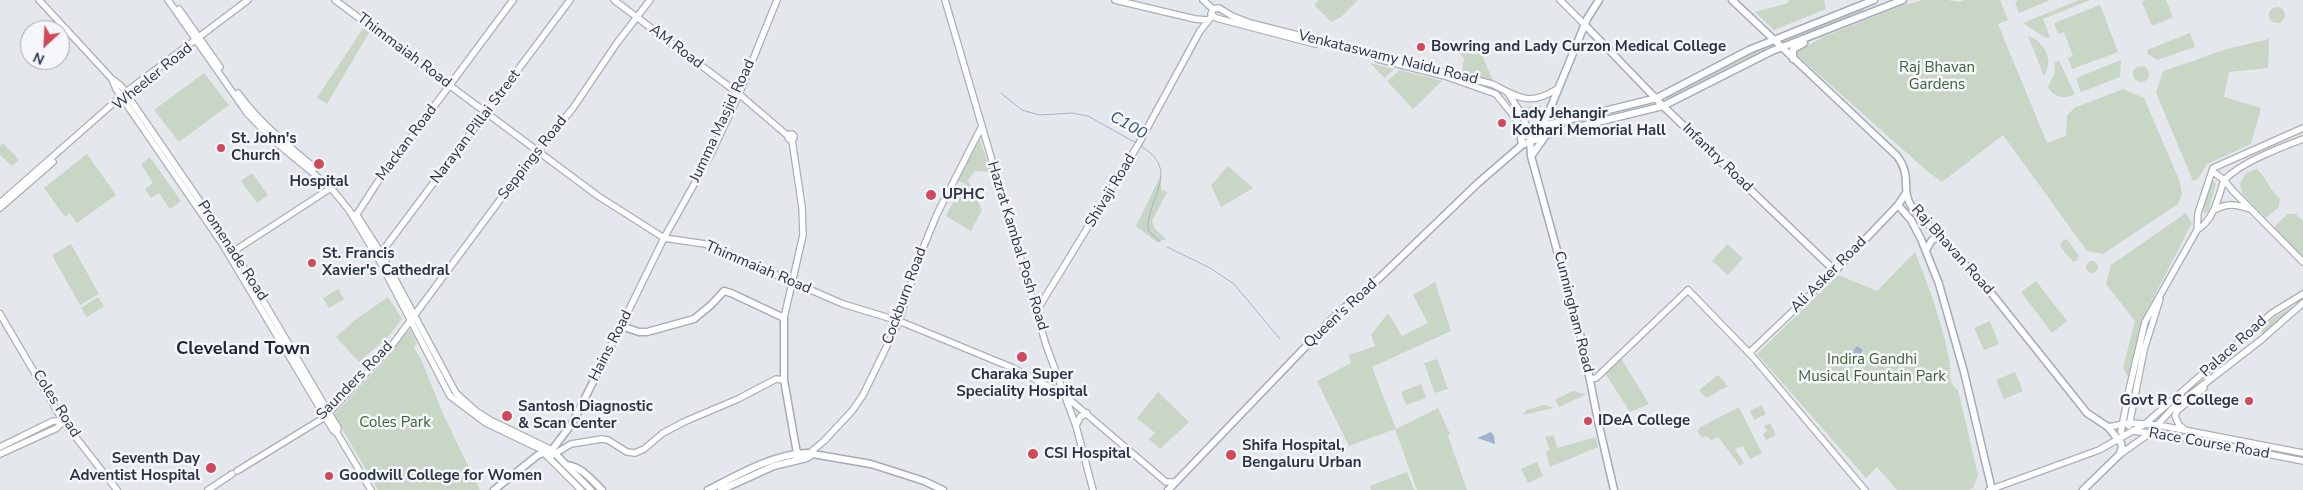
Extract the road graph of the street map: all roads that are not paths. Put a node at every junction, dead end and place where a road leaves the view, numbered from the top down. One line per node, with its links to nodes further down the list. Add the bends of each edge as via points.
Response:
1 (39, 0): 37 (street, Promenade Road, via 112,79 116,89)
2 (168, 0): 29 (street)
3 (173, 0): 29 (street)
4 (248, 0): 29 (street, Wheeler Road)
5 (334, 0): 33 (street, Thimmaiah Road)
6 (513, 0): 33 (street, Mackan Road)
7 (570, 0): 40 (street, Narayan Pillai Street)
8 (614, 0): 24 (street, AM Road)
9 (650, 0): 24 (street, Seppings Road)
10 (777, 0): 36 (street, Jumma Masjid Road)
11 (945, 0): 41 (street, Hazrat Kambal Posh Road)
12 (1115, 0): 25 (street, via 1195,19)
13 (1203, 0): 20 (street)
14 (1560, 0): 27 (street, Infantry Road)
15 (1599, 0): 27 (main road)
16 (1732, 0): 30 (main road, Raj Bhavan Road)
17 (1876, 0): 19 (main road); 21 (main road)
18 (1903, 0): 21 (main road)
19 (1865, 4): 23 (main road); 30 (main road)
20 (1213, 9): 22 (street); 25 (street, Shivaji Road)
21 (1881, 9): 23 (main road)
22 (1222, 11): 26 (street); 35 (street, Venkataswamy Naidu Road, via 1250,23 1429,67 1492,84)
23 (1870, 13): 28 (main road)
24 (637, 18): 36 (street, AM Road); 50 (street, Seppings Road)
25 (1210, 18): 26 (street); 77 (street, Shivaji Road, via 1139,144)
26 (1219, 18): 48 (street, Venkataswamy Naidu Road, via 1488,90 1496,94 1517,120)
27 (1585, 25): 34 (main road); 38 (main road, Infantry Road)
28 (1808, 38): 31 (main road); 32 (main road, via 1793,49)
29 (197, 39): 37 (street, Wheeler Road); 54 (street, via 252,112)
30 (1773, 40): 31 (main road, Raj Bhavan Road); 38 (main road)
31 (1781, 48): 32 (main road, Raj Bhavan Road); 39 (main road)
32 (1793, 59): 56 (main road, Raj Bhavan Road, via 1897,156 1907,174)
33 (450, 86): 40 (street, Thimmaiah Road); 63 (street, Mackan Road)
34 (1557, 89): 35 (street, Venkataswamy Naidu Road, via 1531,100); 42 (main road)
35 (1507, 92): 45 (street)
36 (738, 94): 66 (street, Jumma Masjid Road, via 711,154); 73 (street, AM Road, via 790,138 802,207 803,235)
37 (125, 95): 55 (street, Wheeler Road); 69 (street, Promenade Road)
38 (1657, 98): 39 (main road, Infantry Road); 42 (main road)
39 (1663, 106): 44 (main road); 72 (main road, Infantry Road)
40 (486, 112): 50 (street, Thimmaiah Road); 70 (street, Narayan Pillai Street)
41 (982, 126): 47 (street, Hazrat Kambal Posh Road); 49 (street, Cockburn Road)
42 (1543, 126): 44 (main road); 45 (main road)
43 (2303, 128): 52 (street, via 2224,162)
44 (1546, 135): 45 (main road); 51 (main road)
45 (1530, 137): 48 (main road, Queen's Road); 51 (main road, Cunningham Road)
46 (2303, 139): 53 (street, via 2237,169)
47 (985, 140): 49 (street, via 978,139); 77 (street, Hazrat Kambal Posh Road)
48 (1521, 143): 51 (main road); 110 (main road, Queen's Road, via 1337,314)
49 (972, 144): 81 (street, Cockburn Road, via 926,240)
50 (538, 151): 66 (street, Thimmaiah Road, via 598,196); 79 (street, Seppings Road)
51 (1531, 156): 86 (main road, Cunningham Road)
52 (2212, 171): 53 (street); 62 (street)
53 (2224, 180): 60 (street); 61 (street)
54 (333, 187): 63 (street); 69 (street); 79 (street, via 350,210)
55 (19, 189): 57 (street, Wheeler Road); 59 (street, Wheeler Road)
56 (1906, 193): 58 (main road, Ali Asker Road); 67 (main road, Raj Bhavan Road, via 1912,207)
57 (0, 203)
58 (1898, 204): 68 (main road, via 1911,220); 72 (main road, Ali Asker Road)
59 (0, 208)
60 (2214, 210): 61 (street, via 2237,204); 64 (street)
61 (2252, 210): 71 (street)
62 (2198, 213): 64 (street, via 2201,218); 65 (street)
63 (356, 214): 70 (street)
64 (2210, 217): 65 (street)
65 (2197, 230): 75 (street)
66 (664, 238): 73 (street, Thimmaiah Road, via 705,244); 82 (street, Hains Road)
67 (1942, 240): 68 (main road, via 1932,240); 97 (main road, Raj Bhavan Road, via 1992,294 2087,413)
68 (1926, 250): 111 (main road, via 1961,364)
69 (231, 253): 91 (street, Promenade Road)
70 (381, 253): 79 (street)
71 (2303, 262)
72 (1835, 271): 84 (street, Ali Asker Road)
73 (794, 283): 80 (street); 81 (street, Thimmaiah Road, via 848,306)
74 (2303, 294): 83 (street, Palace Road, via 2272,313)
75 (2161, 295): 93 (street, via 2146,322); 99 (street)
76 (2303, 303): 85 (street, Palace Road)
77 (1036, 312): 89 (street, Hazrat Kambal Posh Road)
78 (0, 314): 92 (street, Coles Road)
79 (413, 318): 91 (street, Saunders Road); 104 (street, via 453,390 466,404)
80 (784, 318): 82 (main road, via 724,292 694,318 647,332); 87 (main road)
81 (899, 321): 89 (street, Thimmaiah Road, via 997,360); 105 (street, Cockburn Road, via 863,396)
82 (621, 326): 104 (main road, Hains Road, via 573,422)
83 (2230, 350): 85 (street); 94 (street, Palace Road)
84 (1749, 353): 86 (street, via 1688,290 1596,378); 124 (street)
85 (2237, 358): 88 (street, Palace Road)
86 (1590, 379): 123 (main road, Cunningham Road)
87 (784, 380): 104 (street, via 776,379 738,400 686,421 635,453 602,438 562,448); 107 (main road)
88 (2209, 380): 96 (street, Palace Road, via 2172,409); 98 (street, Palace Road, via 2177,411 2175,416 2179,426)
89 (1063, 394): 90 (street, Thimmaiah Road); 95 (street, Hazrat Kambal Posh Road)
90 (1087, 413): 95 (street, via 1080,416); 110 (street, Thimmaiah Road)
91 (327, 415): 113 (street, Saunders Road); 114 (street, Promenade Road, via 338,428 337,433)
92 (63, 421): 101 (street, via 53,421); 103 (street, via 57,428); 112 (street, Coles Road)
93 (2122, 424): 97 (street); 99 (street)
94 (2145, 424): 96 (street, Race Course Road); 99 (street, Race Course Road)
95 (1076, 426): 122 (street, Hazrat Kambal Posh Road)
96 (2158, 426): 98 (street, Race Course Road); 100 (street, Palace Road)
97 (2108, 427): 99 (main road)
98 (2186, 430): 102 (street, Race Course Road)
99 (2124, 432): 100 (street, Race Course Road); 106 (main road); 111 (street, via 2071,461)
100 (2150, 434): 106 (street, Palace Road); 108 (street, Race Course Road)
101 (0, 447)
102 (2303, 453)
103 (0, 454)
104 (552, 454): 109 (main road); 115 (main road, via 538,455); 116 (street)
105 (809, 454): 107 (main road); 121 (main road, via 871,464)
106 (2118, 455): 125 (main road, Palace Road)
107 (798, 456): 119 (main road, via 761,465); 120 (main road)
108 (2303, 460)
109 (566, 465): 117 (street); 118 (main road, via 574,465)
110 (1172, 488)
111 (1991, 489)
112 (117, 490)
113 (208, 490)
114 (371, 490)
115 (494, 490)
116 (581, 490)
117 (590, 490)
118 (602, 490)
119 (708, 490)
120 (721, 490)
121 (943, 490)
122 (1093, 490)
123 (1614, 490)
124 (1866, 490)
125 (2083, 490)

